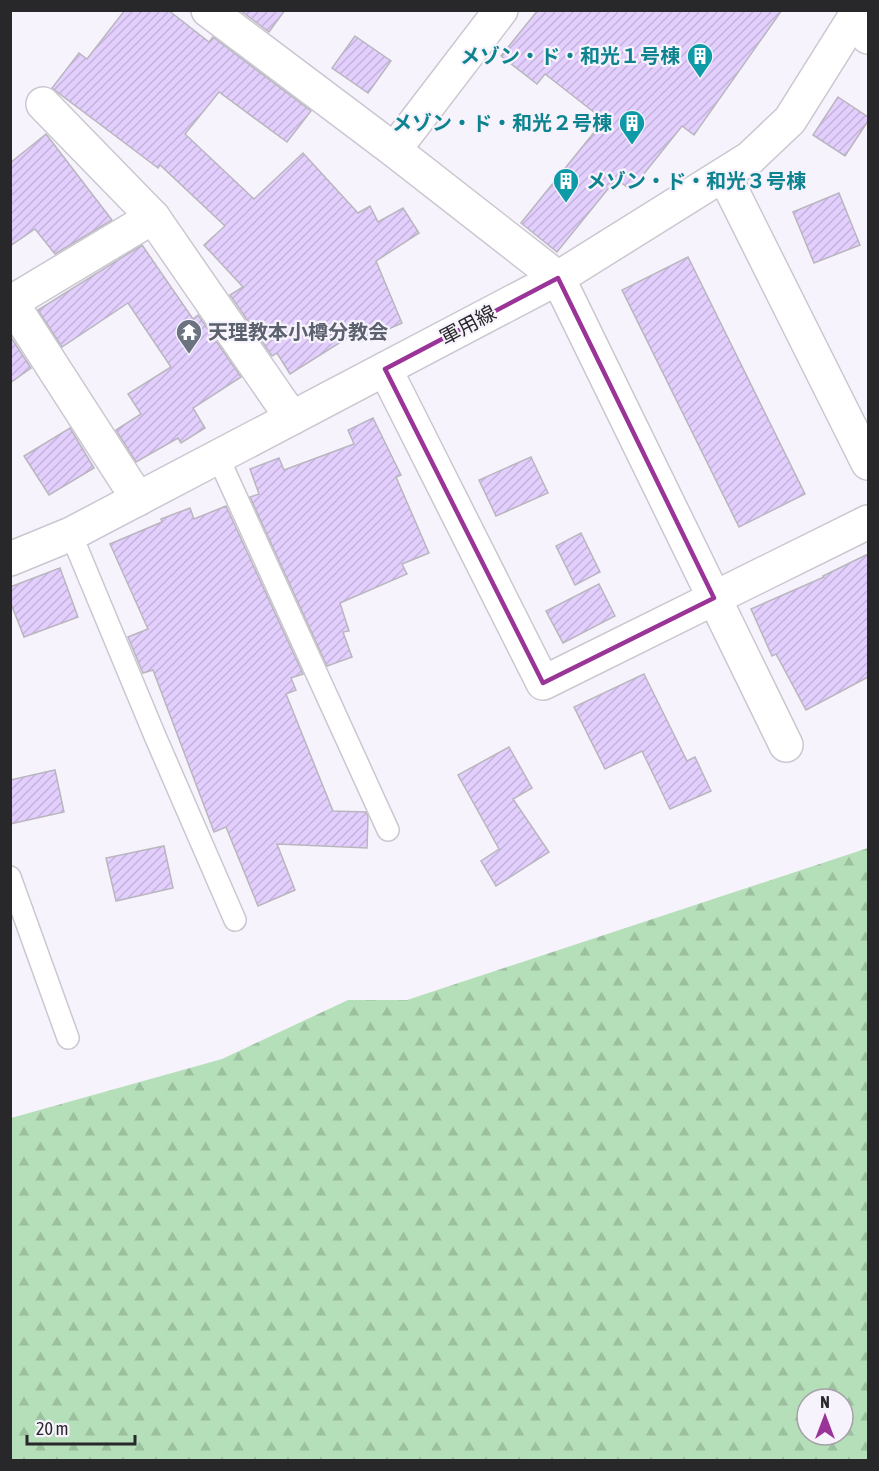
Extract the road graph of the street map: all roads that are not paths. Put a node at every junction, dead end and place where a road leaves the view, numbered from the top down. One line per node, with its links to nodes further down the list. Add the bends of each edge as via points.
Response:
1 (208, 10): 5 (street)
2 (501, 10): 5 (street)
3 (862, 21): 6 (street, 軍用線, via 790,120 750,158)
4 (44, 104): 7 (street)
5 (394, 150): 8 (street)
6 (724, 175): 8 (street, 軍用線); 13 (street)
7 (153, 217): 9 (street); 11 (street)
8 (558, 278): 10 (street, 軍用線); 18 (street)
9 (11, 303): 14 (street)
10 (385, 369): 11 (street, 軍用線); 18 (street, via 543,683)
11 (292, 418): 12 (street, 軍用線)
12 (218, 457): 14 (street, 軍用線); 20 (lane)
13 (868, 463)
14 (138, 499): 16 (street, 軍用線)
15 (868, 522): 18 (street)
16 (71, 534): 17 (street, 軍用線); 22 (lane)
17 (10, 559)
18 (714, 598): 19 (street)
19 (786, 745)
20 (388, 830)
21 (10, 877): 23 (lane)
22 (235, 920)
23 (68, 1038)

